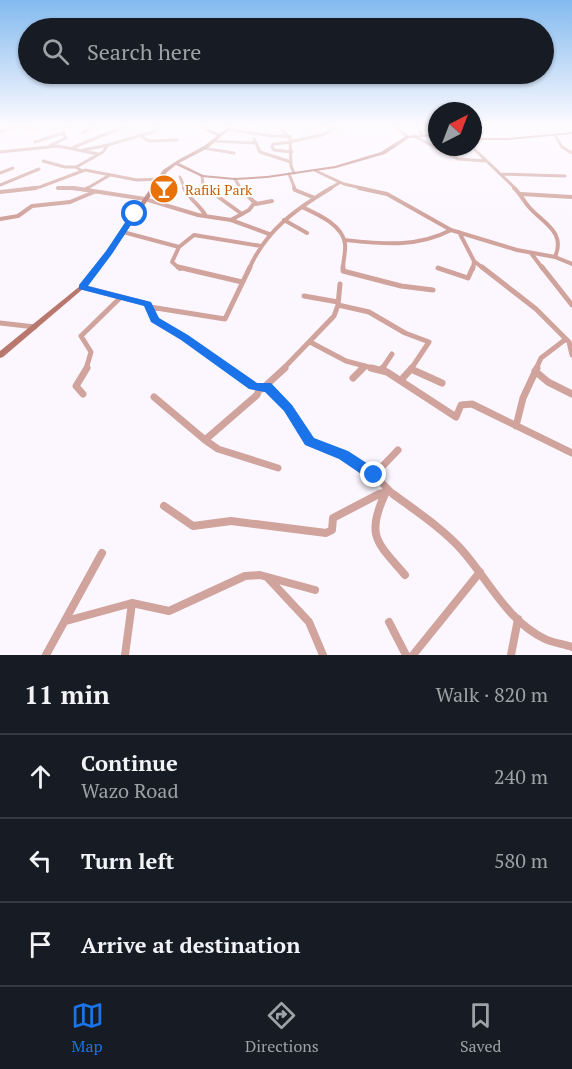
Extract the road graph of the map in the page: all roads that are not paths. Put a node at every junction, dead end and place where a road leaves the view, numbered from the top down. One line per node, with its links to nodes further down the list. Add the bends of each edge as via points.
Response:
1 (95, 156): 12 (street)
2 (186, 156): 11 (street)
3 (267, 156): 10 (street)
4 (292, 156): 10 (street)
5 (373, 156): 16 (street)
6 (451, 156): 9 (street)
7 (481, 156): 9 (street)
8 (43, 161): 12 (street)
9 (486, 161): 19 (street)
10 (291, 162): 18 (street)
11 (176, 163): 21 (street); 25 (street)
12 (76, 167): 15 (street)
13 (13, 168): 17 (street)
14 (39, 169): 27 (street)
15 (82, 171): 20 (street); 30 (street, via 40,187)
16 (316, 171): 18 (street); 26 (street)
17 (0, 173)
18 (292, 173): 24 (street); 34 (street, via 295,190)
19 (500, 174): 22 (street); 32 (street)
20 (111, 175): 25 (street, via 144,181); 29 (street)
21 (202, 176): 24 (street); 39 (street, via 203,185)
22 (565, 176)
23 (180, 177): 40 (street, via 187,195)
24 (235, 178): 37 (street)
25 (161, 179): 35 (street)
26 (339, 183): 34 (street); 44 (street, via 387,194)
27 (0, 185)
28 (58, 188): 29 (street)
29 (84, 190): 31 (street)
30 (1, 191)
31 (94, 192): 35 (street); 41 (street, via 70,202 32,206 18,216)
32 (521, 194): 33 (street); 53 (street, via 560,240)
33 (572, 197)
34 (315, 198): 38 (street)
35 (145, 199): 40 (street); 45 (street)
36 (272, 201): 37 (street)
37 (255, 202): 39 (street)
38 (302, 207): 43 (street); 49 (street, via 321,216)
39 (242, 214): 42 (street)
40 (206, 216): 42 (street)
41 (0, 219)
42 (231, 220): 48 (street)
43 (284, 220): 47 (street); 48 (street)
44 (452, 230): 46 (street); 49 (street, via 406,243)
45 (123, 232): 51 (street); 59 (street)
46 (459, 232): 52 (street); 54 (street)
47 (307, 233)
48 (269, 234): 50 (street)
49 (345, 240): 60 (street, via 343,271)
50 (261, 246): 51 (street, via 194,236); 57 (street)
51 (179, 247): 57 (street, via 172,262 180,269)
52 (531, 253): 53 (street); 64 (street)
53 (555, 257): 55 (street)
54 (474, 261): 56 (street, via 468,278); 68 (street, via 526,300)
55 (572, 264)
56 (438, 268)
57 (242, 282): 65 (street, via 223,320)
58 (340, 284): 63 (street)
59 (82, 287): 62 (street); 67 (street)
60 (434, 290)
61 (304, 296): 63 (street)
62 (121, 297): 65 (street); 81 (street, via 81,336 91,352 76,386)
63 (338, 303): 69 (street, via 334,316); 74 (street, via 369,312 428,342)
64 (572, 305)
65 (150, 307): 80 (street, via 155,320 185,337 226,369)
66 (0, 323): 67 (street)
67 (35, 327): 71 (street)
68 (569, 341): 72 (street); 76 (street, via 544,354)
69 (310, 342): 73 (street, via 346,361); 80 (street)
70 (392, 354): 75 (street)
71 (0, 355)
72 (572, 355)
73 (365, 366): 75 (street); 77 (street)
74 (411, 369): 78 (street); 79 (street)
75 (381, 370): 78 (street)
76 (535, 371): 82 (street); 84 (street)
77 (353, 378)
78 (400, 380): 84 (street, via 456,417 461,405 469,403)
79 (442, 383)
80 (263, 387): 85 (street); 89 (street, via 288,408 309,442 344,455)
81 (83, 394)
82 (572, 394)
83 (154, 397): 85 (street, via 187,430)
84 (516, 426): 87 (street)
85 (204, 440): 88 (street, via 218,449)
86 (398, 450): 89 (street)
87 (572, 453)
88 (278, 468)
89 (374, 475): 90 (street)
90 (387, 490): 91 (street, via 333,518 332,530 326,533 231,521 193,526); 93 (street, via 437,527); 94 (street, via 373,530)
91 (164, 506)
92 (102, 552): 99 (street)
93 (480, 573): 98 (street); 106 (street)
94 (405, 575)
95 (267, 577): 96 (street); 97 (street, via 234,579 170,611); 104 (street, via 311,624)
96 (315, 590)
97 (132, 603): 99 (street); 103 (street)
98 (518, 619): 101 (street, via 545,639); 107 (street)
99 (66, 621): 102 (street)
100 (388, 622): 105 (street)
101 (572, 647)
102 (46, 655)
103 (125, 655)
104 (322, 655)
105 (406, 655)
106 (413, 655)
107 (511, 655)

